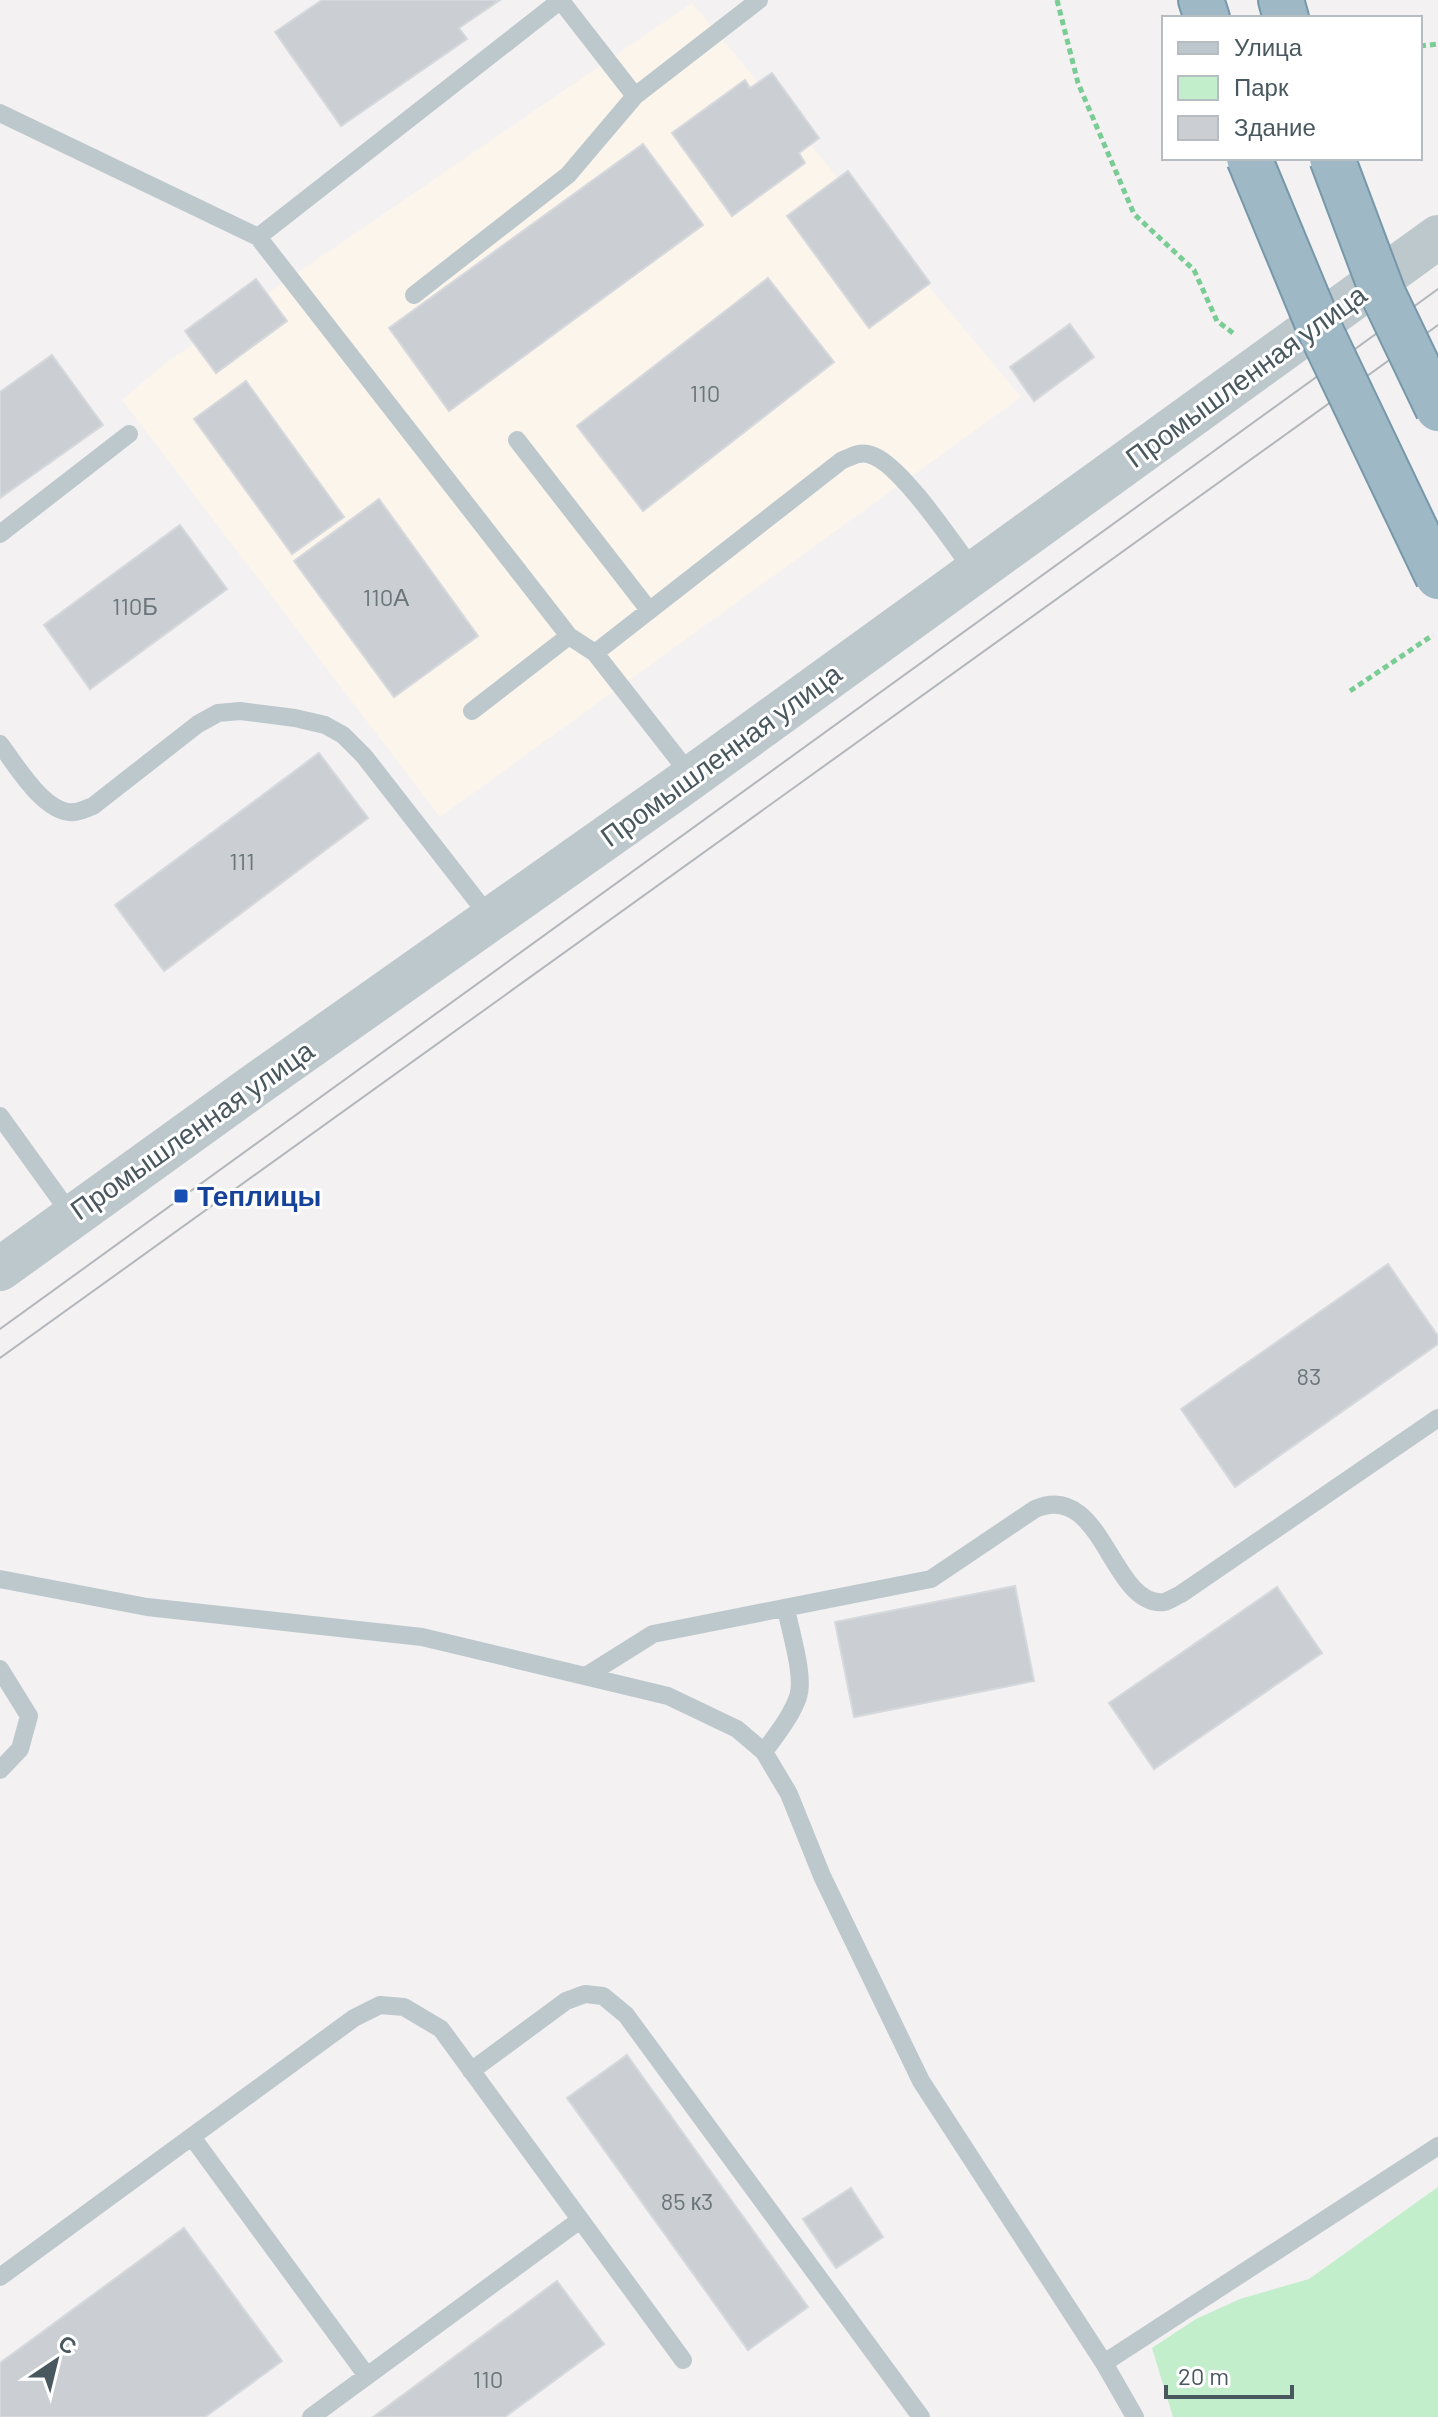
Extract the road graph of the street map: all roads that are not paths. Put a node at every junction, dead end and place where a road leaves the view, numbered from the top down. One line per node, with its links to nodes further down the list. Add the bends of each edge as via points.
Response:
1 (561, 0): 3 (lane); 7 (lane)
2 (759, 0): 3 (lane)
3 (635, 96): 9 (lane, via 568,175)
4 (0, 113): 7 (lane)
5 (1250, 160): 15 (highway, bridge, via 1322,334)
6 (1333, 160): 10 (highway, bridge, via 1383,294)
7 (258, 237): 17 (lane)
8 (1438, 237): 14 (street, Промышленная улица)
9 (414, 295)
10 (1438, 409)
11 (129, 434): 13 (lane)
12 (517, 440): 16 (lane)
13 (0, 534)
14 (975, 573): 16 (lane, via 895,469 859,453 841,461); 21 (street, Промышленная улица)
15 (1438, 577)
16 (649, 610): 18 (lane)
17 (569, 636): 18 (lane); 19 (lane)
18 (595, 653): 21 (lane)
19 (472, 711)
20 (0, 744): 22 (lane, via 41,796 56,808 74,812 93,806 218,713 240,711 325,725 364,756)
21 (692, 777): 22 (street, Промышленная улица)
22 (491, 919): 24 (street, Промышленная улица)
23 (0, 1116): 24 (lane)
24 (72, 1216): 25 (street, Промышленная улица)
25 (0, 1269)
26 (1438, 1418): 28 (lane, via 1164,1602 1146,1598 1132,1586 1086,1519 1064,1504 1049,1502 931,1579)
27 (0, 1579): 30 (lane, via 147,1607 422,1637)
28 (786, 1608): 30 (lane, via 653,1634); 31 (lane, via 799,1694)
29 (0, 1669): 32 (lane, via 29,1716 20,1749)
30 (586, 1676): 31 (lane, via 668,1696 737,1729)
31 (764, 1752): 39 (lane, via 789,1794 822,1876 921,2081)
32 (0, 1770)
33 (471, 2071): 34 (lane, via 441,2029 404,2007 380,2005 354,2018); 36 (lane); 42 (lane, via 566,2001 585,1994 603,1996 626,2015)
34 (192, 2137): 37 (lane); 40 (lane)
35 (1438, 2146): 39 (lane)
36 (580, 2220): 38 (lane); 40 (lane)
37 (0, 2277)
38 (683, 2360)
39 (1104, 2363): 43 (lane)
40 (367, 2376): 41 (lane)
41 (311, 2417)
42 (921, 2417)
43 (1135, 2417)

